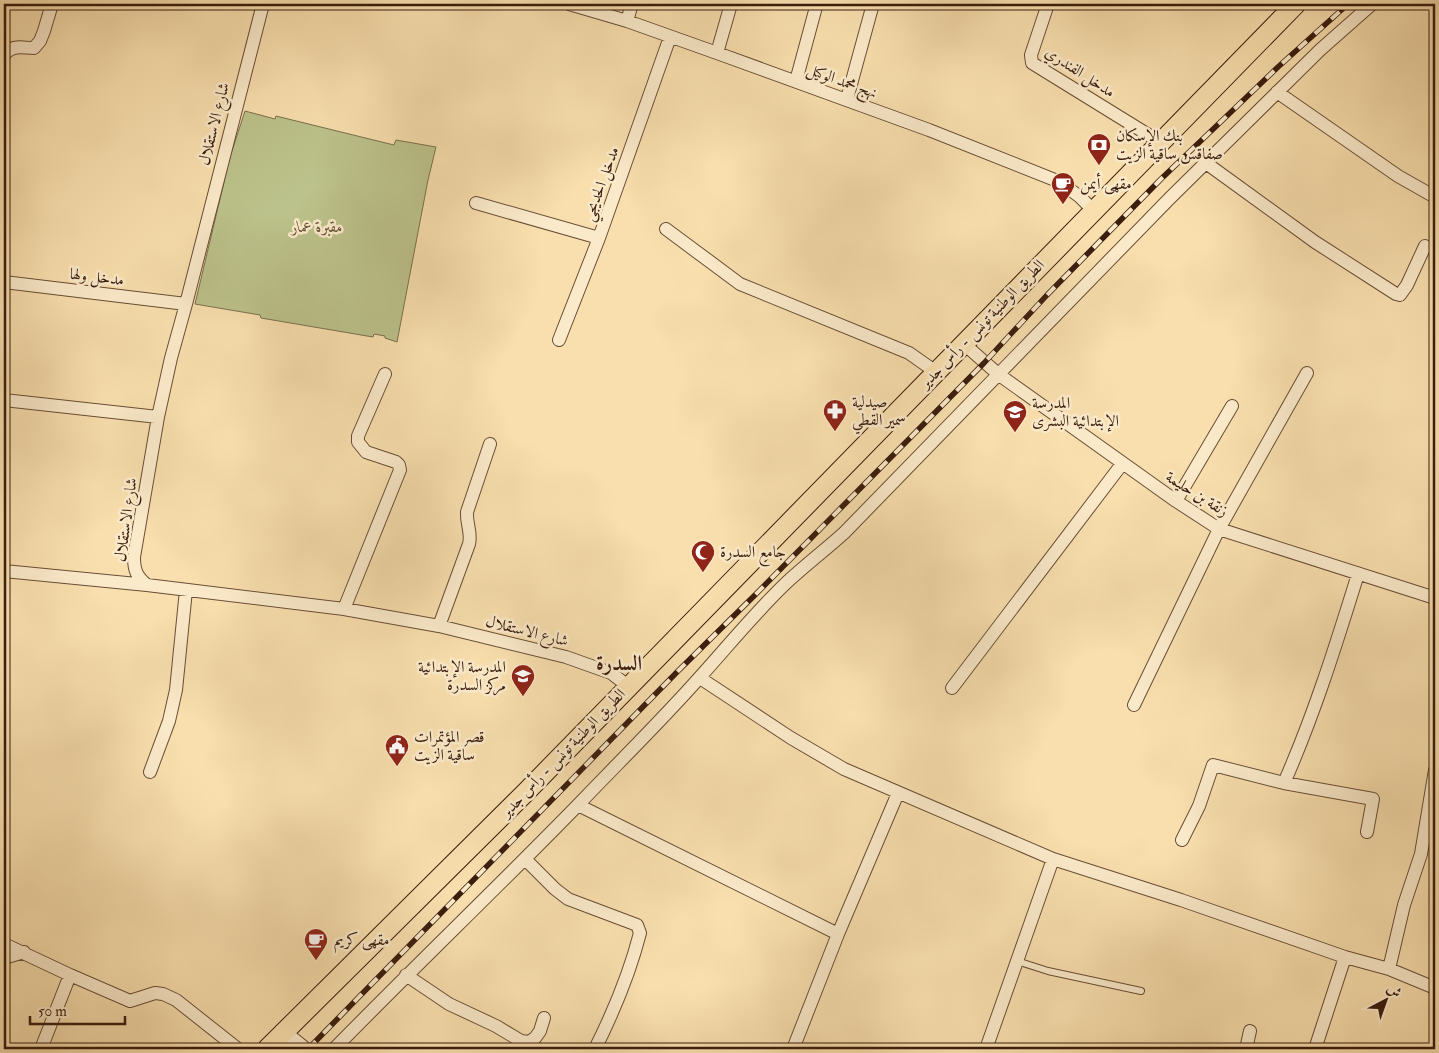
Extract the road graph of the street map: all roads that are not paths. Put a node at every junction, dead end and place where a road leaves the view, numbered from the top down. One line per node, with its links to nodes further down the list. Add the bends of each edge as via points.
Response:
1 (52, 4): 14 (street, via 40,42 34,48 14,46)
2 (263, 4): 27 (street, شارع الاستقلال)
3 (569, 4): 11 (street, نهج محمد الوكيل)
4 (632, 4): 11 (street)
5 (731, 4): 13 (street)
6 (873, 4): 17 (street)
7 (1048, 4): 18 (street, مدخل الفندري, via 1030,55 1032,63)
8 (1296, 4): 18 (main road, الطريق الوطنية تونس - رأس جدير)
9 (1372, 4): 16 (street)
10 (816, 7): 15 (street)
11 (627, 21): 12 (street, نهج محمد الوكيل)
12 (670, 37): 13 (street, نهج محمد الوكيل); 24 (street, مدخل الحديجي)
13 (717, 53): 15 (street, نهج محمد الوكيل)
14 (4, 55)
15 (796, 81): 17 (street, نهج محمد الوكيل)
16 (1277, 92): 19 (street); 20 (street, via 1398,176)
17 (846, 99): 22 (street, نهج محمد الوكيل, via 1060,182)
18 (1160, 142): 22 (main road, الطريق الوطنية تونس - رأس جدير)
19 (1206, 163): 25 (street, via 1315,242 1396,294 1400,295 1406,286); 33 (street)
20 (1435, 197)
21 (476, 202): 24 (street)
22 (1093, 210): 29 (main road, الطريق الوطنية تونس - رأس جدير)
23 (666, 229): 30 (street, via 740,284 909,353)
24 (599, 238): 28 (street, مدخل الحديجي)
25 (1425, 246)
26 (4, 282): 27 (street, مدخل ولها)
27 (186, 304): 36 (street, شارع الاستقلال, via 170,358)
28 (559, 340)
29 (964, 343): 30 (main road, الطريق الوطنية تونس - رأس جدير); 33 (street, زنقة بن حليمة)
30 (936, 372): 49 (main road, الطريق الوطنية تونس - رأس جدير)
31 (1307, 373): 40 (street)
32 (385, 374): 46 (street, via 358,442 366,452 396,462 400,470)
33 (998, 374): 38 (street, زنقة بن حليمة); 48 (street, via 844,533 784,585)
34 (4, 400): 36 (street)
35 (1232, 406): 39 (street)
36 (158, 417): 43 (street, شارع الاستقلال, via 134,558 134,570)
37 (490, 444): 47 (street, via 467,512 469,544)
38 (1122, 464): 39 (street, زنقة بن حليمة); 50 (street)
39 (1176, 501): 40 (street, زنقة بن حليمة)
40 (1219, 528): 42 (street, زنقة بن حليمة); 51 (street)
41 (4, 571): 43 (street)
42 (1358, 574): 45 (street, زنقة بن حليمة); 54 (street, via 1323,685)
43 (147, 585): 44 (street, شارع الاستقلال)
44 (186, 590): 46 (street, شارع الاستقلال); 53 (street, via 176,690 169,721)
45 (1435, 598)
46 (344, 609): 47 (street, شارع الاستقلال)
47 (439, 626): 49 (street, شارع الاستقلال, via 566,657 611,672)
48 (700, 678): 55 (street, via 790,738); 56 (street)
49 (628, 686): 73 (main road, الطريق الوطنية تونس - رأس جدير, via 525,793)
50 (952, 688)
51 (1134, 705)
52 (1435, 770): 67 (street, via 1420,854)
53 (150, 772)
54 (1284, 783): 57 (street, via 1373,799); 58 (street, via 1213,765 1199,806)
55 (898, 793): 60 (street); 61 (street)
56 (578, 805): 59 (street); 61 (street)
57 (1367, 832)
58 (1182, 840)
59 (525, 859): 69 (street); 80 (street, via 568,899 637,925 640,933)
60 (1053, 859): 65 (street); 66 (street)
61 (838, 934): 81 (street)
62 (4, 944): 63 (street)
63 (24, 952): 64 (street); 68 (street)
64 (4, 958)
65 (1345, 958): 67 (street); 84 (street)
66 (1017, 961): 71 (lane); 82 (street)
67 (1389, 969): 70 (street)
68 (70, 975): 75 (street); 76 (street, via 130,1001 155,993 163,994 176,1000)
69 (406, 975): 72 (street, via 449,1004 521,1041 529,1042 534,1038); 79 (street)
70 (1435, 988)
71 (1140, 991)
72 (544, 1018)
73 (283, 1032): 77 (main road, الطريق الوطنية تونس - رأس جدير); 78 (street)
74 (1250, 1032): 83 (street)
75 (41, 1049)
76 (238, 1049)
77 (267, 1049)
78 (304, 1049)
79 (334, 1049)
80 (595, 1049)
81 (793, 1049)
82 (986, 1049)
83 (1246, 1049)
84 (1315, 1049)

